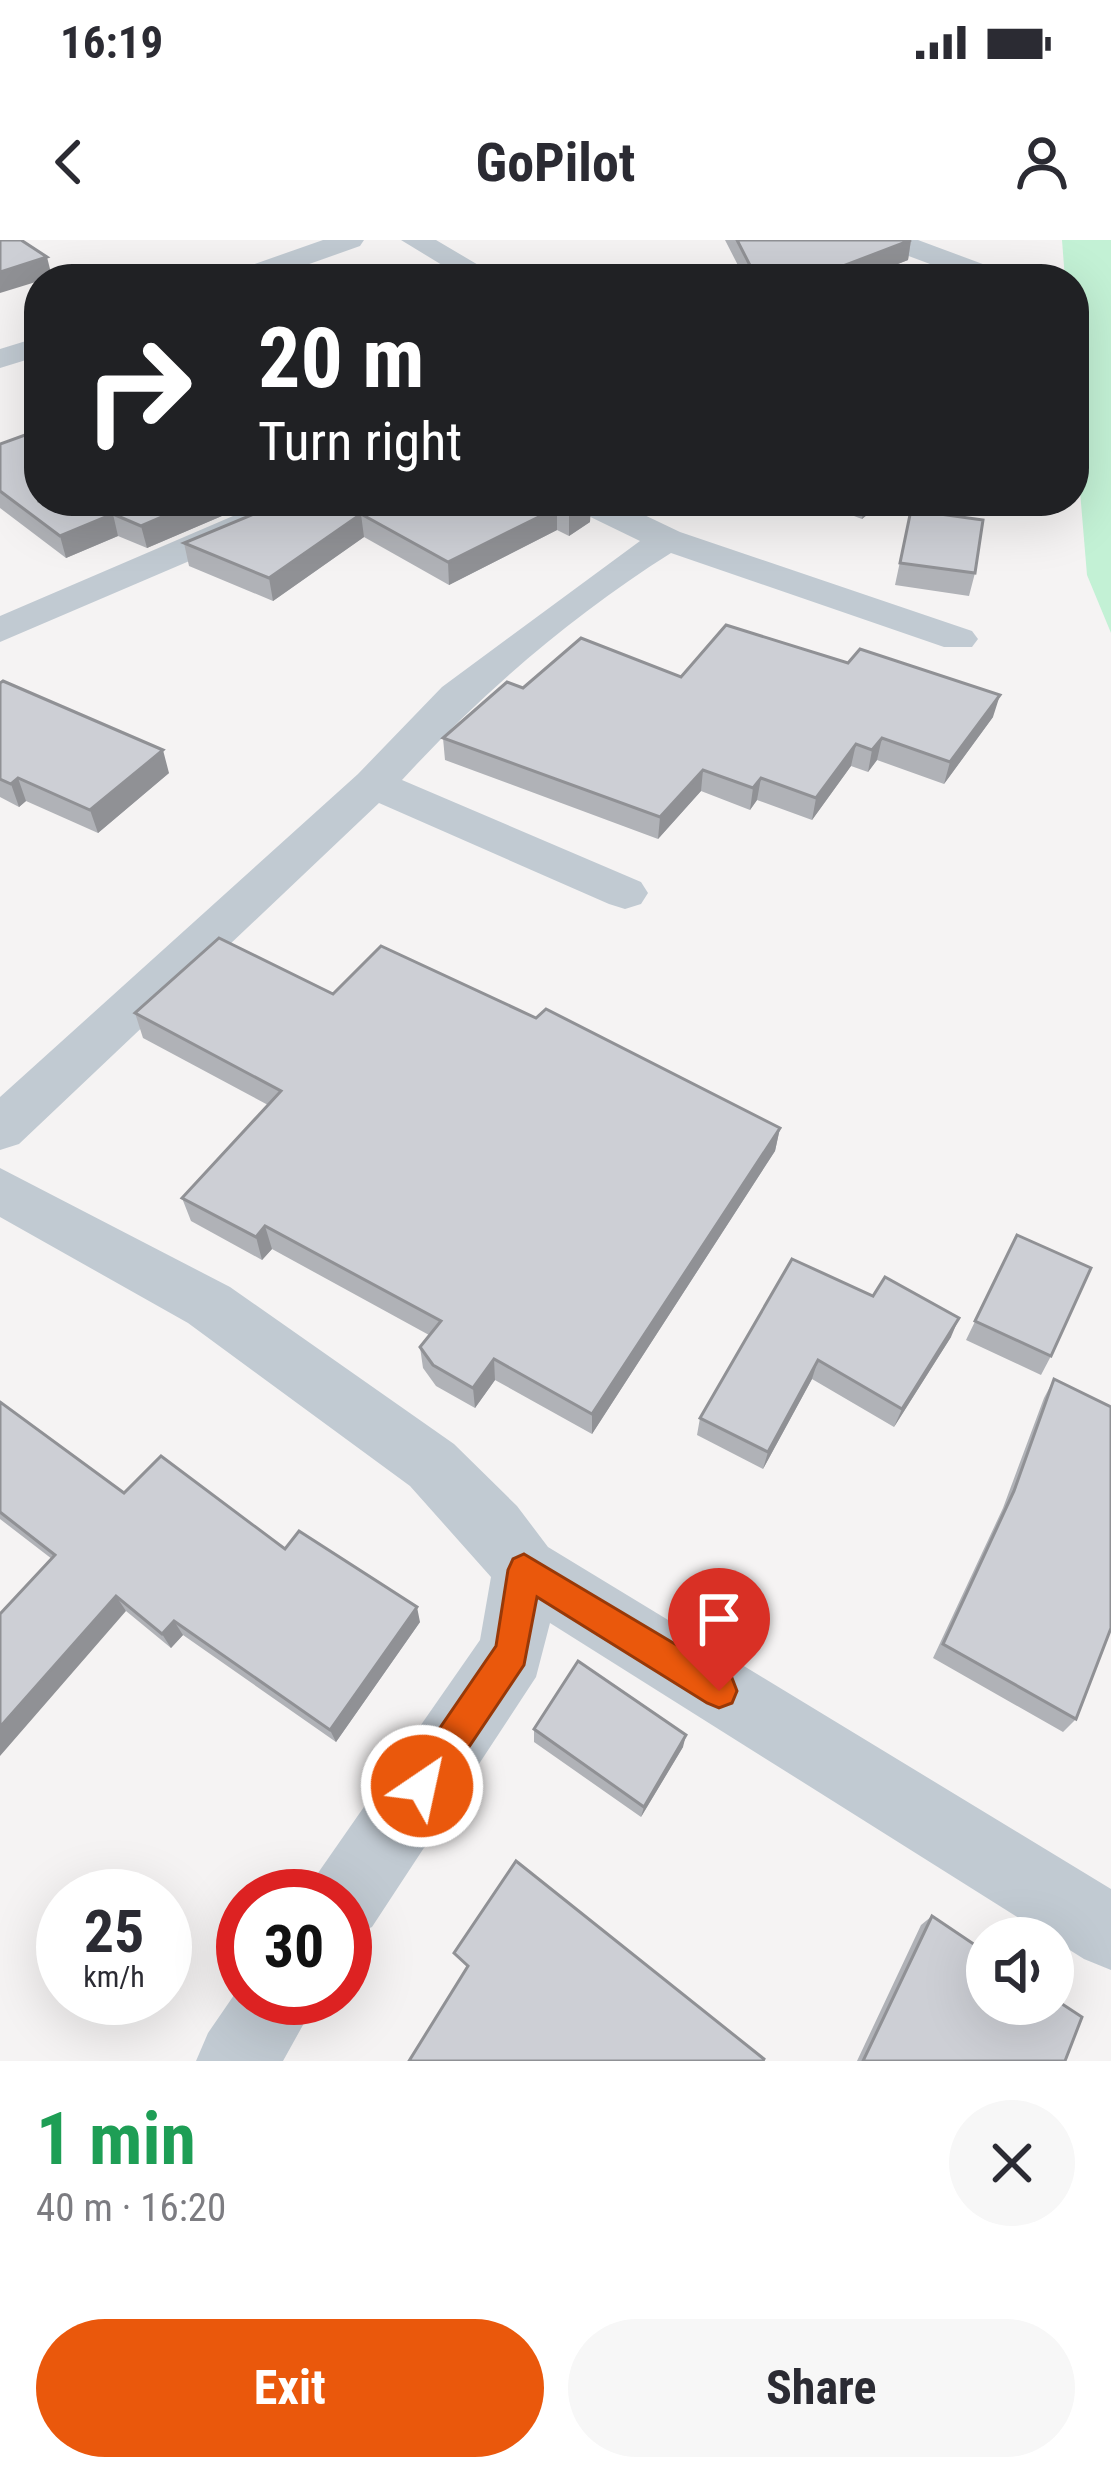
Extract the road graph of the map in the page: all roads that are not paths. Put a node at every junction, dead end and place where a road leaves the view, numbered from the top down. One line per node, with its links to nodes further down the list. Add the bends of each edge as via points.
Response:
1 (350, 240): 4 (street)
2 (415, 240): 5 (street)
3 (892, 240): 6 (street)
4 (282, 264)
5 (459, 264)
6 (957, 264)
7 (263, 516): 10 (street)
8 (618, 516): 9 (street)
9 (667, 540): 11 (street); 12 (street, via 457,696)
10 (0, 630)
11 (958, 639)
12 (373, 784): 13 (street); 14 (street)
13 (625, 892)
14 (0, 1129)
15 (0, 1190): 16 (street, via 209,1305 432,1465)
16 (524, 1570): 17 (street, via 512,1653); 18 (street)
17 (366, 1869)
18 (1111, 1932)
19 (261, 2025): 20 (street)
20 (236, 2061)

